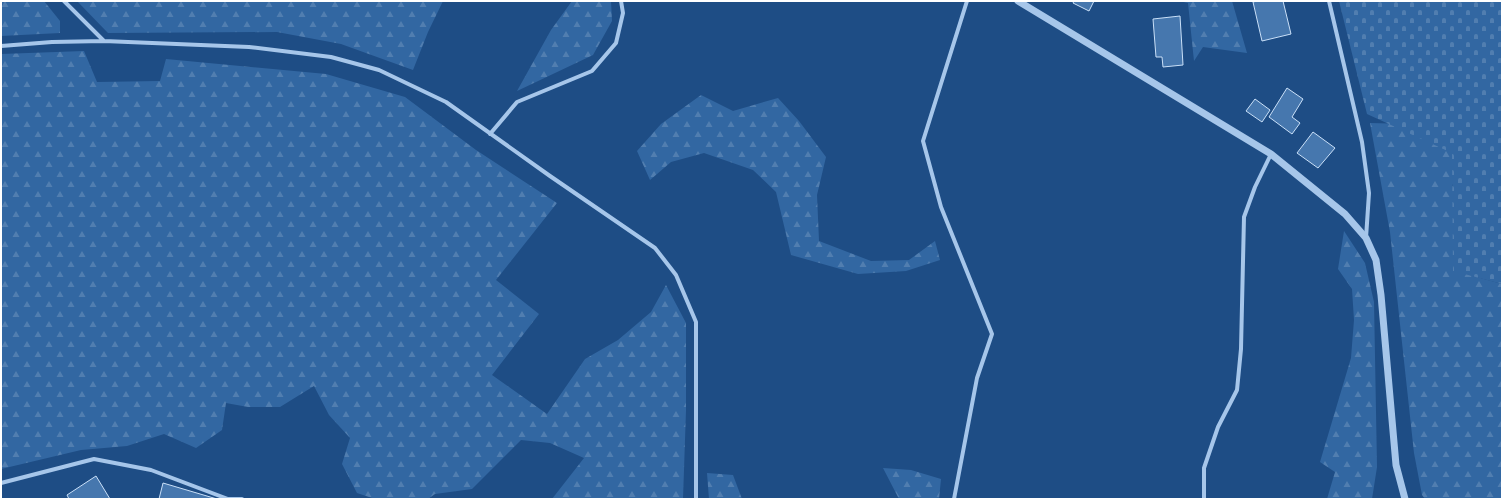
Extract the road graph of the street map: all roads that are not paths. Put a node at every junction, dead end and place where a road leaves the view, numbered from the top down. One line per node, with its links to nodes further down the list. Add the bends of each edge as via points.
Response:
1 (64, 1): 6 (street)
2 (622, 1): 8 (street, via 623,13 616,43 592,71 518,102)
3 (967, 1): 14 (street, via 922,141 941,207 992,334 977,378)
4 (1018, 1): 9 (street)
5 (1329, 1): 10 (street, via 1362,142 1369,193)
6 (104, 40): 7 (street); 8 (street, via 249,47 331,57 379,70 446,102)
7 (1, 46)
8 (490, 134): 13 (street, via 655,248 676,275 696,322)
9 (1271, 154): 10 (street, via 1345,214); 15 (street, via 1244,217 1242,349 1237,390 1218,427 1204,468)
10 (1366, 238): 16 (street, via 1376,260 1396,465)
11 (1, 483): 12 (street, via 94,459 151,470 228,499)
12 (242, 499)
13 (696, 499)
14 (954, 499)
15 (1204, 499)
16 (1405, 499)

